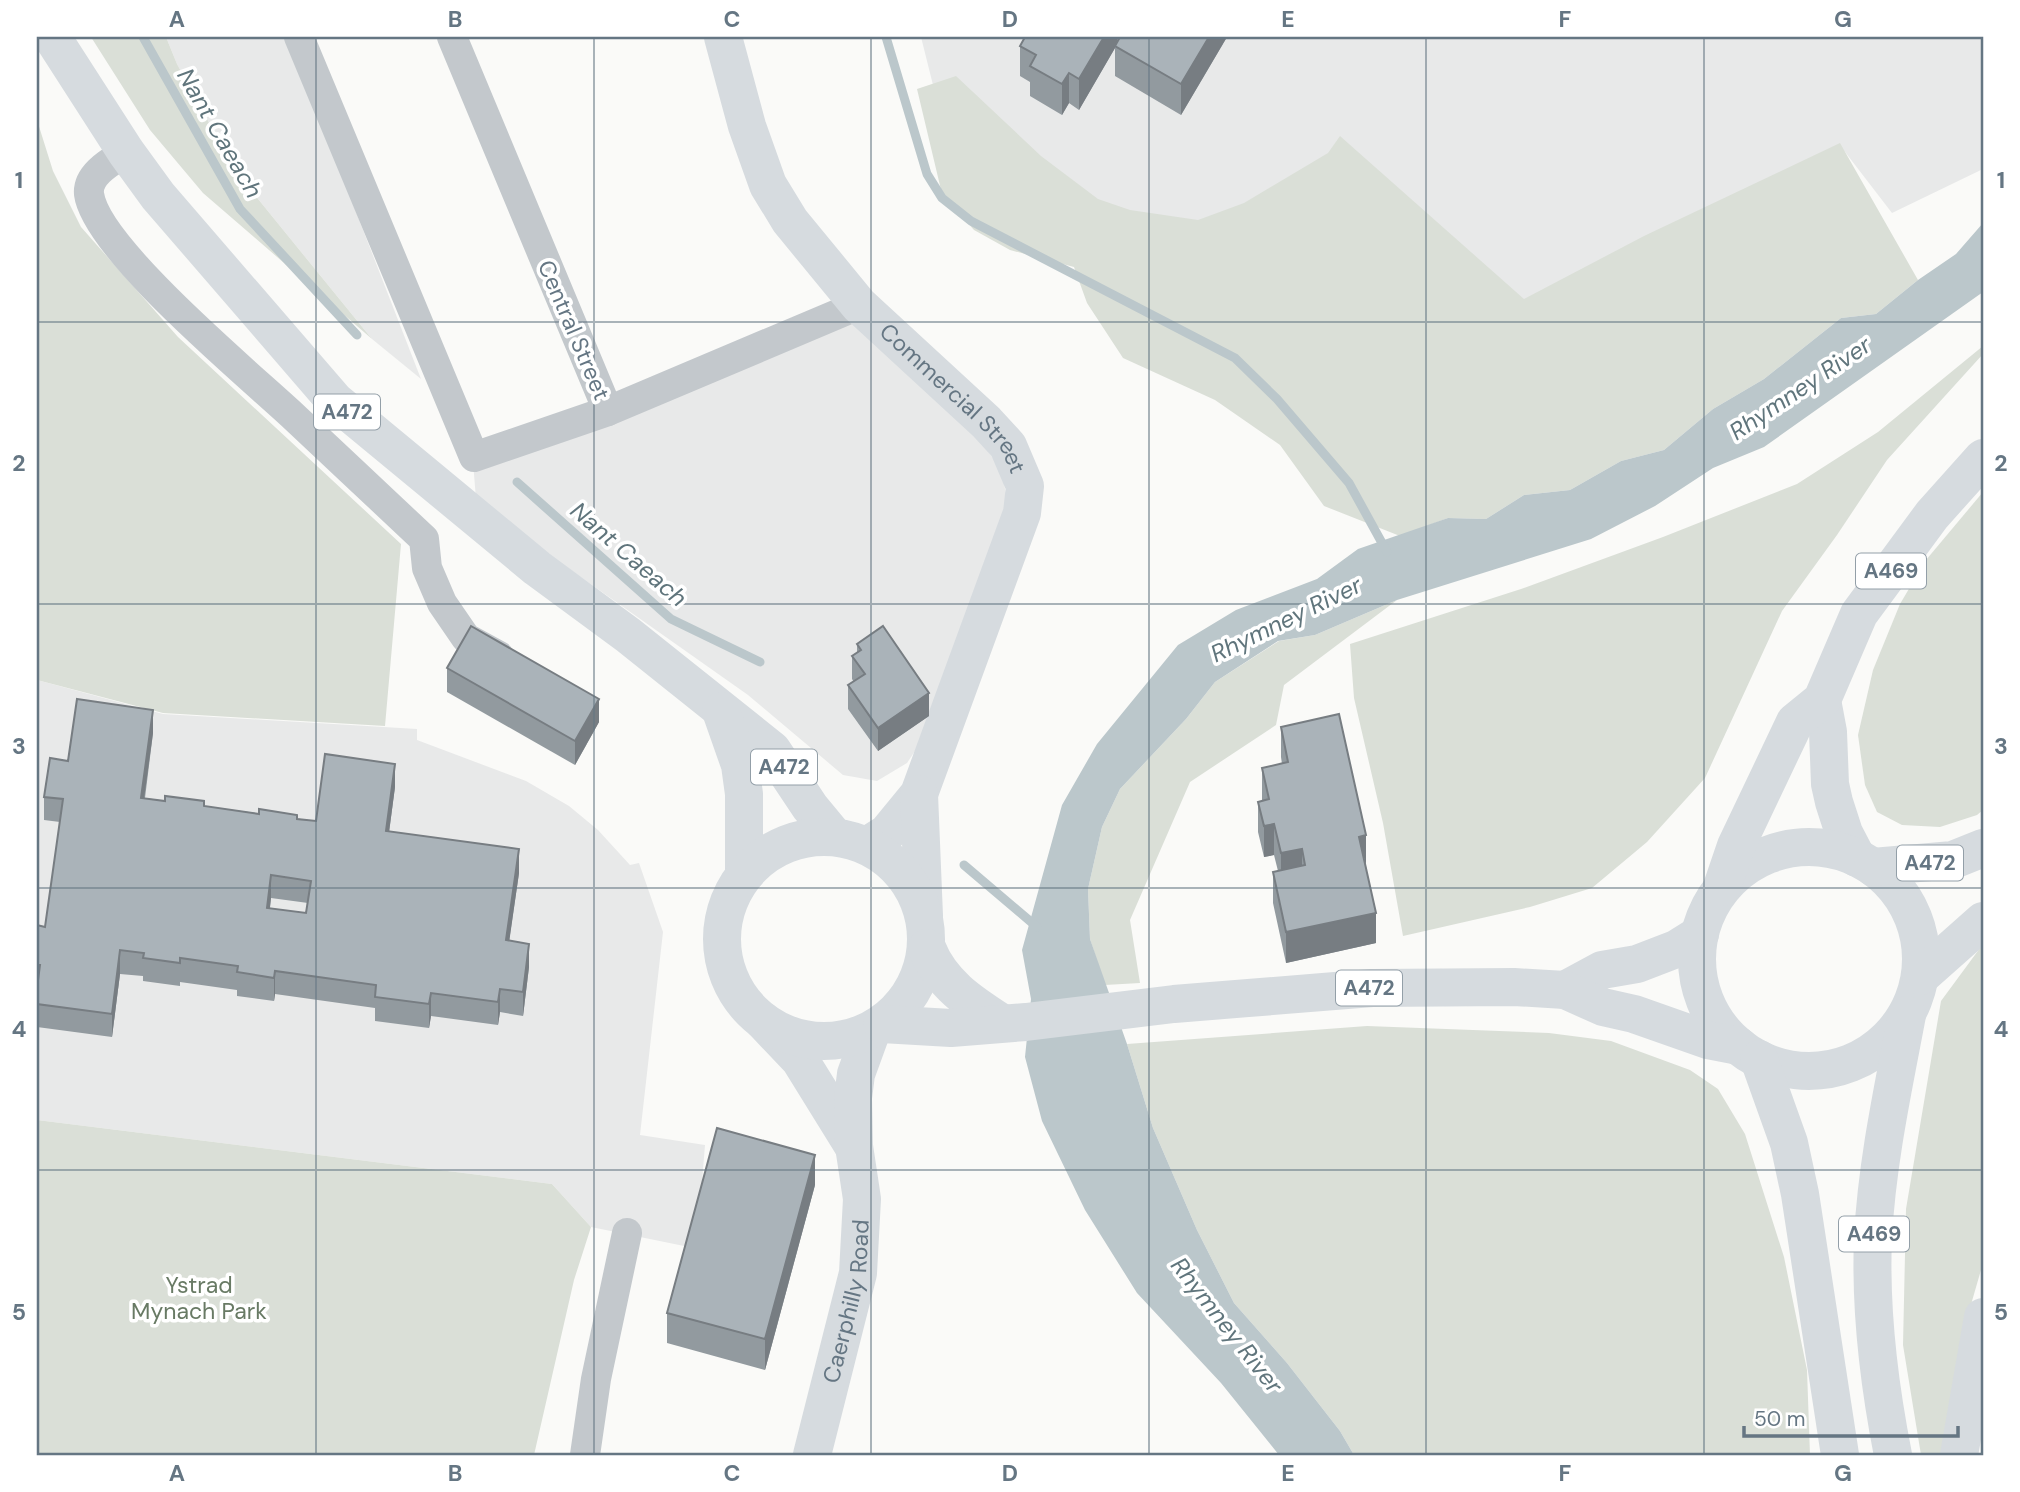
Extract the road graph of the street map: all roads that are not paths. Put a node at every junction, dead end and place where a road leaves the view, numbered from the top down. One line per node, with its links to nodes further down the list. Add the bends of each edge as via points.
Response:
1 (51, 37): 5 (main road, A472)
2 (299, 37): 7 (street, via 474,457)
3 (452, 37): 7 (street, Central Street)
4 (723, 37): 6 (main road, Commercial Street, via 768,186 790,222)
5 (126, 152): 9 (street, via 104,166 89,192 102,224 145,280 424,539 427,568 442,603 466,638); 11 (main road, A472, via 158,196 335,401 537,568)
6 (859, 305): 7 (street, Central Street); 12 (main road, Commercial Street, via 986,422 1007,446 1025,486 1022,513)
7 (608, 411)
8 (1983, 458): 10 (main road, A469, via 1932,515 1859,614)
9 (526, 670)
10 (1822, 700): 15 (main road, via 1833,802 1844,833); 17 (main road, A469, via 1796,722 1736,846)
11 (721, 711): 13 (main road, A472, via 772,750 810,807); 16 (main road, A472, via 740,765 744,793)
12 (919, 793): 13 (main road, Commercial Street, via 887,833); 19 (main road, Commercial Street)
13 (851, 841): 16 (main road, via 800,838 770,850); 19 (main road, via 894,863 913,887)
14 (1983, 848): 15 (main road, A472, via 1953,860)
15 (1865, 863): 17 (main road, via 1821,848 1783,850 1749,865); 21 (main road, via 1892,884 1907,904 1919,939)
16 (744, 873): 24 (main road, via 727,902 722,945 725,967 739,998)
17 (1721, 890): 20 (main road)
18 (1983, 921): 21 (main road)
19 (925, 932): 25 (main road, via 933,964 948,985 971,1003); 26 (main road, via 922,970 913,991)
20 (1700, 934): 22 (main road, via 1676,949 1637,964 1602,970); 27 (main road, via 1697,959 1708,1007 1721,1029)
21 (1920, 975): 23 (main road)
22 (1565, 990): 25 (main road, A472, via 1372,988); 27 (main road, A472, via 1603,1007)
23 (1907, 1015): 27 (main road, via 1868,1055 1842,1066 1814,1071 1786,1068); 34 (main road, A469, via 1881,1154 1873,1237 1874,1314)
24 (763, 1021): 26 (main road, via 788,1035 816,1041 845,1039); 28 (main road, Caerphilly Road, via 800,1060)
25 (1014, 1023): 26 (main road, A472)
26 (877, 1027): 28 (main road, Caerphilly Road, via 856,1074)
27 (1749, 1053): 33 (main road, A469, via 1789,1143)
28 (854, 1146): 32 (main road, Caerphilly Road, via 862,1199 858,1273)
29 (627, 1233): 31 (street)
30 (1983, 1317): 35 (main road)
31 (585, 1455)
32 (812, 1455)
33 (1840, 1455)
34 (1894, 1455)
35 (1959, 1455)

